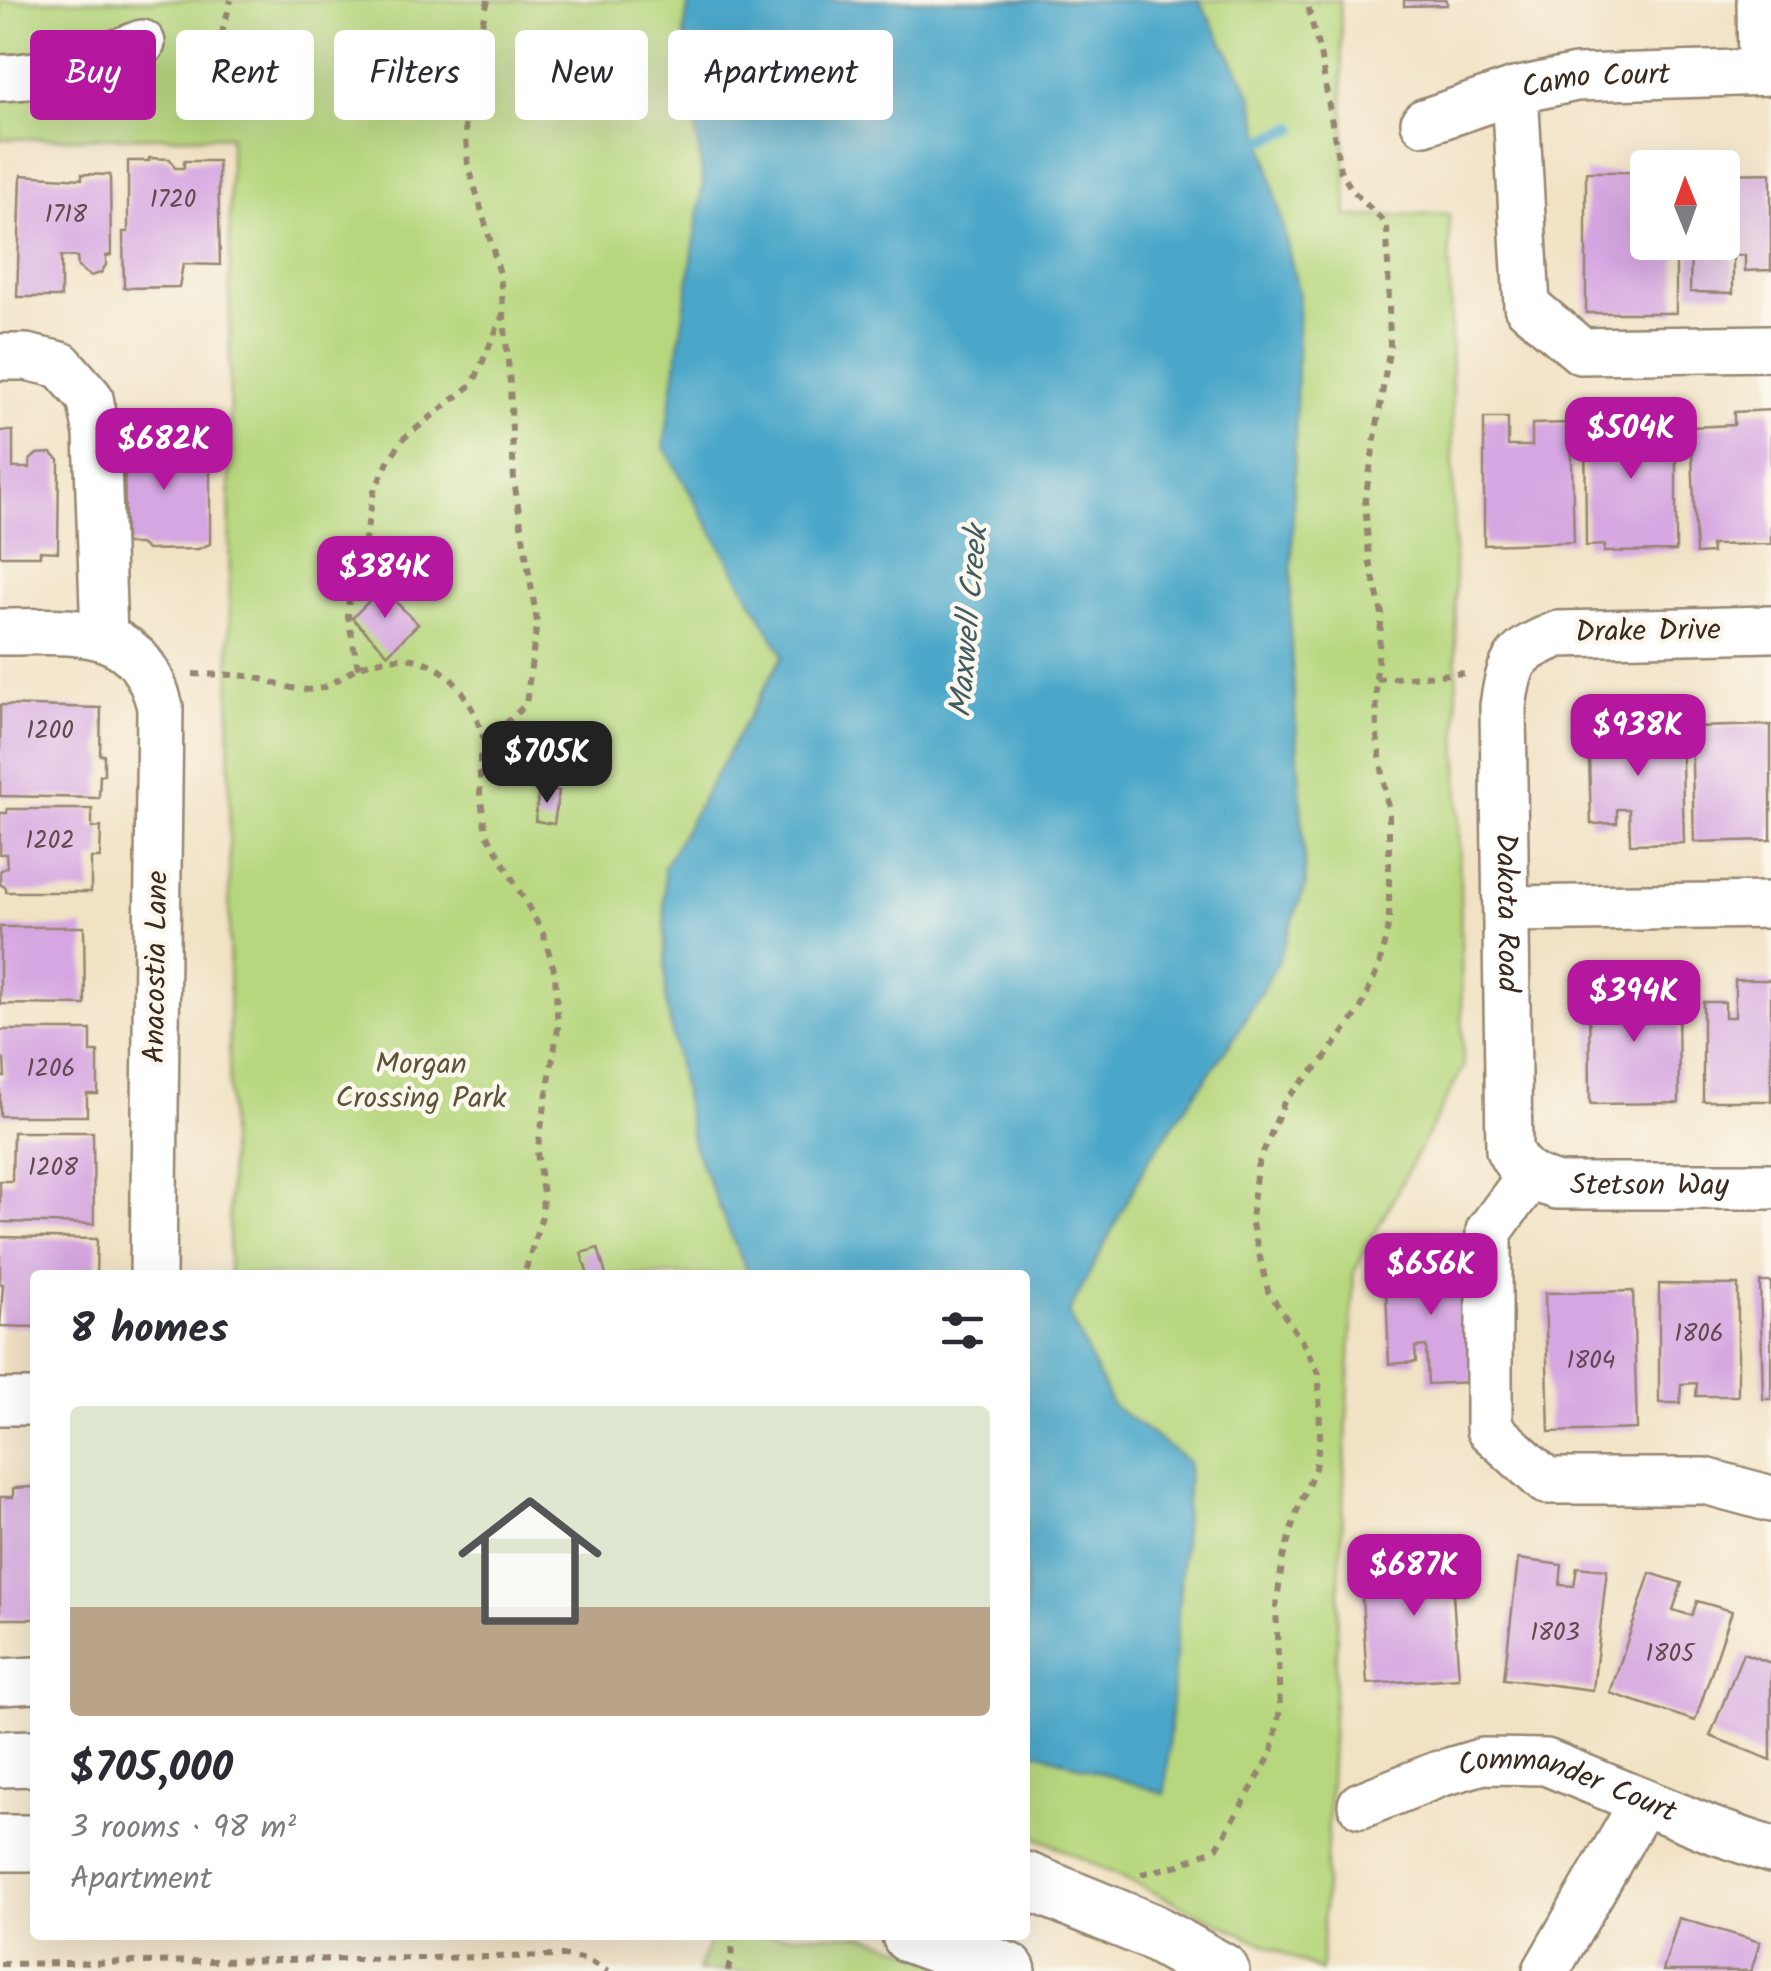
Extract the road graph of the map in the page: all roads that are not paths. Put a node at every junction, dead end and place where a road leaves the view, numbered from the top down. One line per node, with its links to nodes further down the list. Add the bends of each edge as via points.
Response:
1 (1760, 0): 2 (street)
2 (1766, 72): 5 (street, Camo Court, via 1576,78)
3 (30, 75): 4 (street)
4 (0, 78)
5 (1516, 91): 6 (street, Camo Court); 7 (street, via 1526,306 1581,351)
6 (1424, 122)
7 (1771, 348)
8 (0, 357): 11 (street, via 62,364 90,398)
9 (1771, 629): 12 (street, Drake Drive, via 1558,634)
10 (0, 632): 11 (street)
11 (104, 636): 17 (street, Anacostia Lane, via 145,667 160,707)
12 (1518, 658): 14 (street, Dakota Road, via 1503,706)
13 (1771, 905): 14 (street)
14 (1508, 909): 15 (street, Dakota Road, via 1509,1150)
15 (1528, 1177): 16 (street, Stetson Way, via 1557,1186); 20 (street, via 1489,1230 1490,1429 1546,1481 1705,1480)
16 (1771, 1186)
17 (153, 1270)
18 (0, 1402): 19 (street)
19 (30, 1402)
20 (1771, 1499)
21 (30, 1680): 22 (street)
22 (0, 1682)
23 (30, 1758): 24 (main road)
24 (0, 1759)
25 (1643, 1802): 26 (street, Commander Court, via 1546,1762 1483,1761); 29 (street, Commander Court); 34 (street)
26 (1361, 1805)
27 (30, 1842): 28 (main road)
28 (0, 1843)
29 (1771, 1850)
30 (1030, 1882): 33 (main road, via 1150,1931)
31 (924, 1940): 32 (main road)
32 (1008, 1971)
33 (1221, 1971)
34 (1546, 1971)

